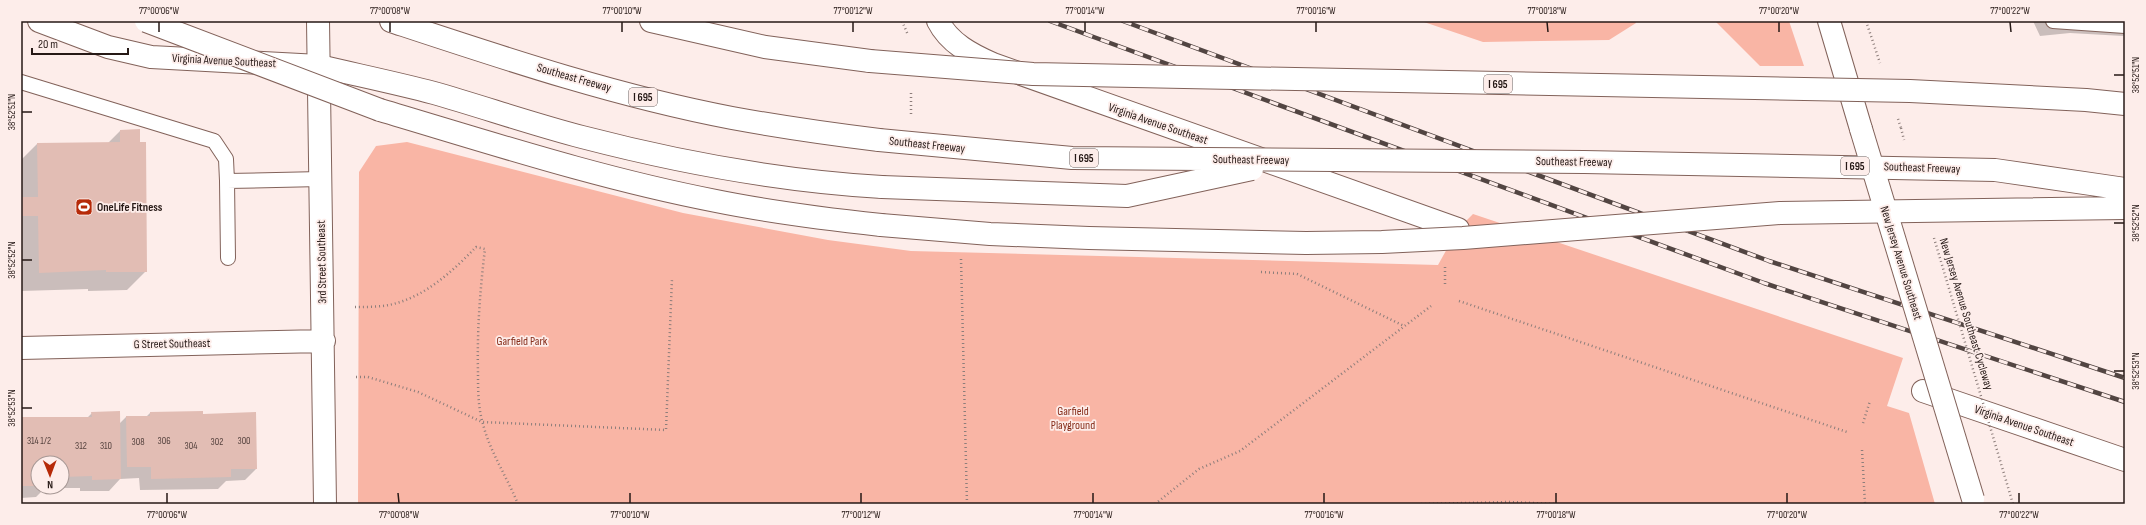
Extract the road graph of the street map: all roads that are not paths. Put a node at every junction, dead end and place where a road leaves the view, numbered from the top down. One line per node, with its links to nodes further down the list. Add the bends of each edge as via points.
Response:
1 (39, 21): 10 (main road, Virginia Avenue Southeast, via 108,47 151,57)
2 (146, 21): 17 (main road, bridge, via 380,110 568,165 716,201 881,225 1074,238 1382,242 1780,213)
3 (318, 21): 10 (main road, 3rd Street Southeast)
4 (391, 21): 13 (main road, Southeast Freeway / I 695, bridge, via 587,83 660,101 731,117 879,140 1072,158)
5 (650, 21): 12 (main road, I 695, bridge, via 766,47 870,61 1033,74 1910,91)
6 (938, 21): 18 (main road, Virginia Avenue Southeast, via 948,35 964,49 1000,67)
7 (1828, 21): 24 (main road, New Jersey Avenue Southeast, bridge)
8 (2053, 21): 9 (lane)
9 (2125, 26)
10 (319, 66): 13 (main road, Virginia Avenue Southeast, bridge, via 433,93 580,137 652,154 764,176 822,184 1127,196); 14 (main road, 3rd Street Southeast)
11 (21, 82): 15 (lane, via 214,141 226,159)
12 (2125, 104)
13 (1290, 160): 16 (main road, Southeast Freeway / I 695, bridge, via 1600,162 1988,170)
14 (321, 180): 15 (lane); 20 (main road, 3rd Street Southeast)
15 (227, 181): 19 (lane)
16 (2125, 189)
17 (2125, 208)
18 (1458, 229)
19 (228, 258)
20 (324, 341): 21 (main road, G Street Southeast); 25 (main road, 3rd Street Southeast)
21 (21, 348)
22 (1923, 391): 23 (main road, Virginia Avenue Southeast)
23 (2125, 460)
24 (1974, 501)
25 (325, 504)

